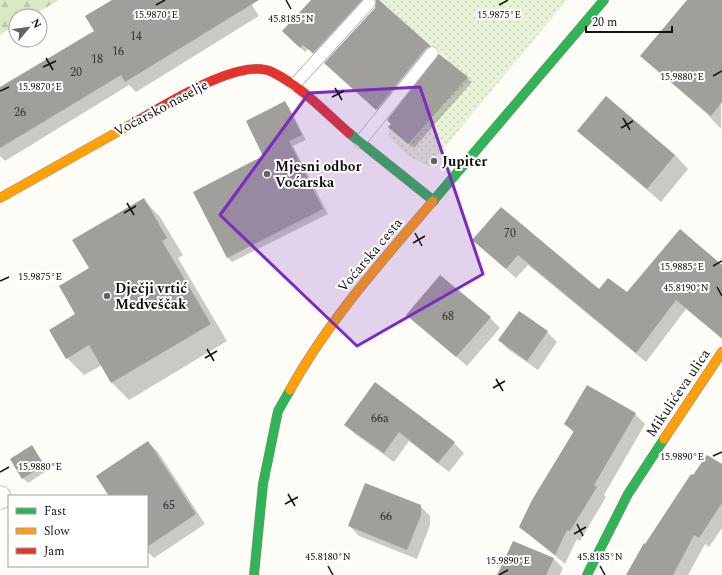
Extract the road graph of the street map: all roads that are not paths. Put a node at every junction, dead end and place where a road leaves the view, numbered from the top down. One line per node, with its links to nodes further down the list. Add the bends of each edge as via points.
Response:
1 (604, 0): 7 (street, Voćarska cesta)
2 (369, 3): 4 (lane)
3 (432, 53): 5 (lane)
4 (294, 85): 5 (street, Voćarsko naselje); 6 (street, Voćarsko naselje, via 271,71 249,68 201,85)
5 (360, 142): 7 (street, Voćarsko naselje)
6 (0, 198)
7 (434, 201): 9 (street, Voćarska cesta, via 330,327 304,364 278,411 263,484)
8 (722, 352): 10 (street, Mikulićeva ulica, via 628,494)
9 (254, 575)
10 (587, 575)

